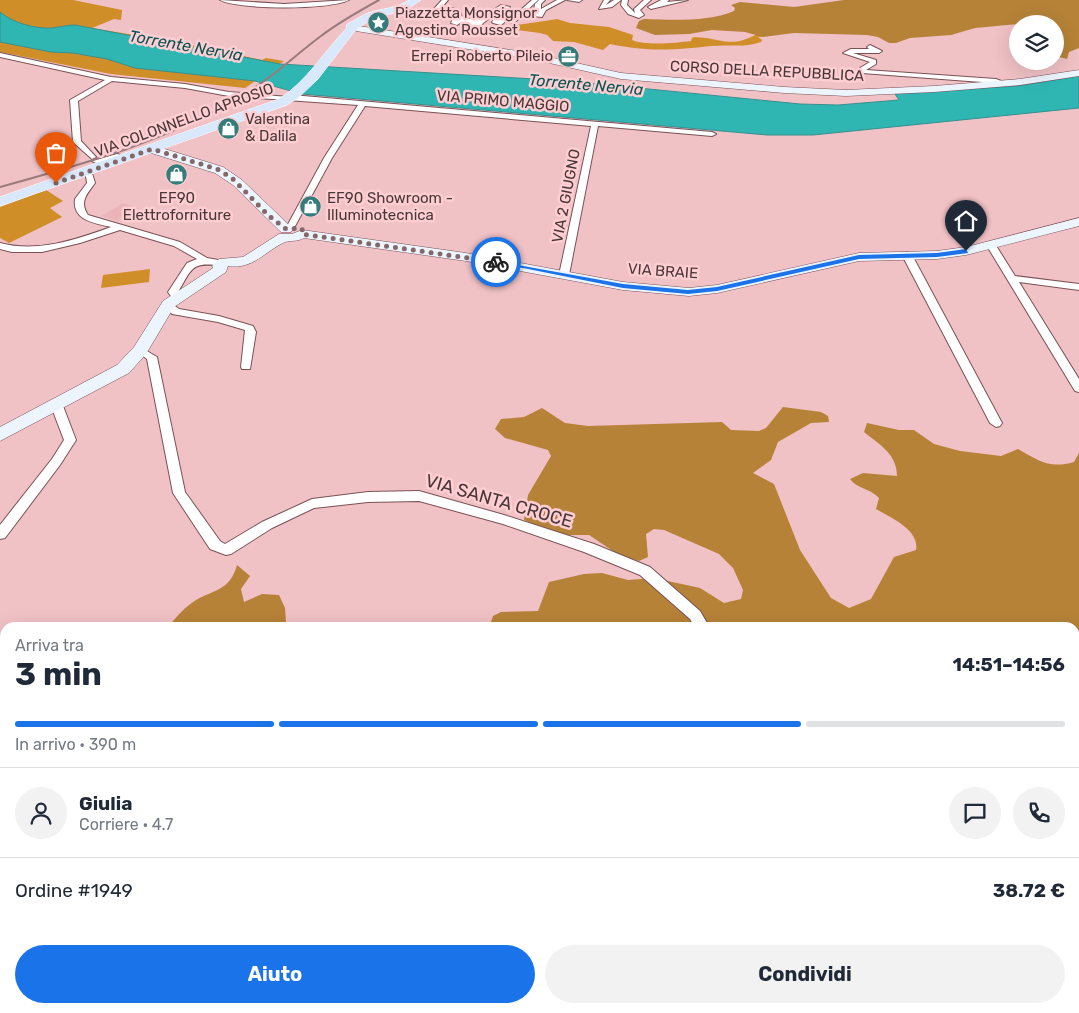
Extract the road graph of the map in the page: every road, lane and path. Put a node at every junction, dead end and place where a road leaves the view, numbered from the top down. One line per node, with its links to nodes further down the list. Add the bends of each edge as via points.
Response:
1 (223, 0): 2 (street, via 277,5)
2 (346, 0)
3 (416, 0): 16 (main road, via 404,7 366,18)
4 (445, 0): 5 (street, via 434,12 454,10 458,14 453,22 466,18 464,25 476,19 473,29 503,6 507,7 495,22 501,23 515,10 508,20 512,22)
5 (535, 0)
6 (542, 0): 7 (street, via 536,16)
7 (562, 0)
8 (570, 0): 9 (street)
9 (578, 0)
10 (607, 0): 11 (street, via 600,8)
11 (618, 0)
12 (625, 0): 13 (street, via 624,5 630,13 639,16 636,10)
13 (648, 0)
14 (666, 0): 15 (street, via 651,7)
15 (684, 0)
16 (358, 28): 21 (street, CORSO DELLA REPUBBLICA, via 514,53 638,78 854,93); 22 (main road, VIA COLONNELLO APROSIO, via 343,38 307,86)
17 (870, 47): 21 (street, via 878,51 846,53 874,61 862,69 864,72 896,72)
18 (0, 55): 20 (street, VIA PRIMO MAGGIO)
19 (1079, 73): 21 (street, CORSO DELLA REPUBBLICA)
20 (111, 79): 22 (street, VIA PRIMO MAGGIO, via 229,94); 27 (street, via 74,100 77,142)
21 (1005, 84)
22 (291, 97): 23 (street, VIA PRIMO MAGGIO); 26 (main road, VIA COLONNELLO APROSIO, via 264,110)
23 (364, 102): 24 (street, VIA PRIMO MAGGIO); 31 (street, via 300,207)
24 (595, 123): 25 (street, VIA PRIMO MAGGIO); 37 (street, VIA 2 GIUGNO)
25 (712, 134)
26 (152, 149): 27 (main road, VIA COLONNELLO APROSIO, via 128,158); 31 (street, via 217,169 232,178 269,216)
27 (92, 163): 28 (main road, VIA COLONNELLO APROSIO); 30 (street, via 91,180 78,204 80,210 85,216)
28 (0, 202)
29 (1079, 222): 32 (street, VIA BRAIE)
30 (120, 228): 33 (street, via 42,248); 35 (street, via 177,244)
31 (291, 232): 36 (street, via 256,256); 37 (street, VIA BRAIE, via 466,257)
32 (992, 246): 34 (street, VIA BRAIE, via 937,255); 38 (street)
33 (2, 250)
34 (907, 255): 37 (street, VIA BRAIE, via 859,257 717,289 688,292 623,286); 45 (street)
35 (204, 260): 36 (street); 40 (street, via 190,265)
36 (225, 265): 40 (street)
37 (564, 275)
38 (1011, 278): 39 (street); 43 (street)
39 (1079, 287)
40 (172, 300): 41 (street); 42 (street, via 176,312 249,328)
41 (140, 350): 44 (street, via 123,369); 48 (street, VIA SANTA CROCE, via 152,357 179,493 215,545 226,550 267,525 312,504 368,497 420,496 523,526 645,571)
42 (246, 367)
43 (1079, 388)
44 (57, 406): 46 (street); 47 (street, via 70,440)
45 (996, 423)
46 (0, 435)
47 (0, 534)
48 (699, 622)

